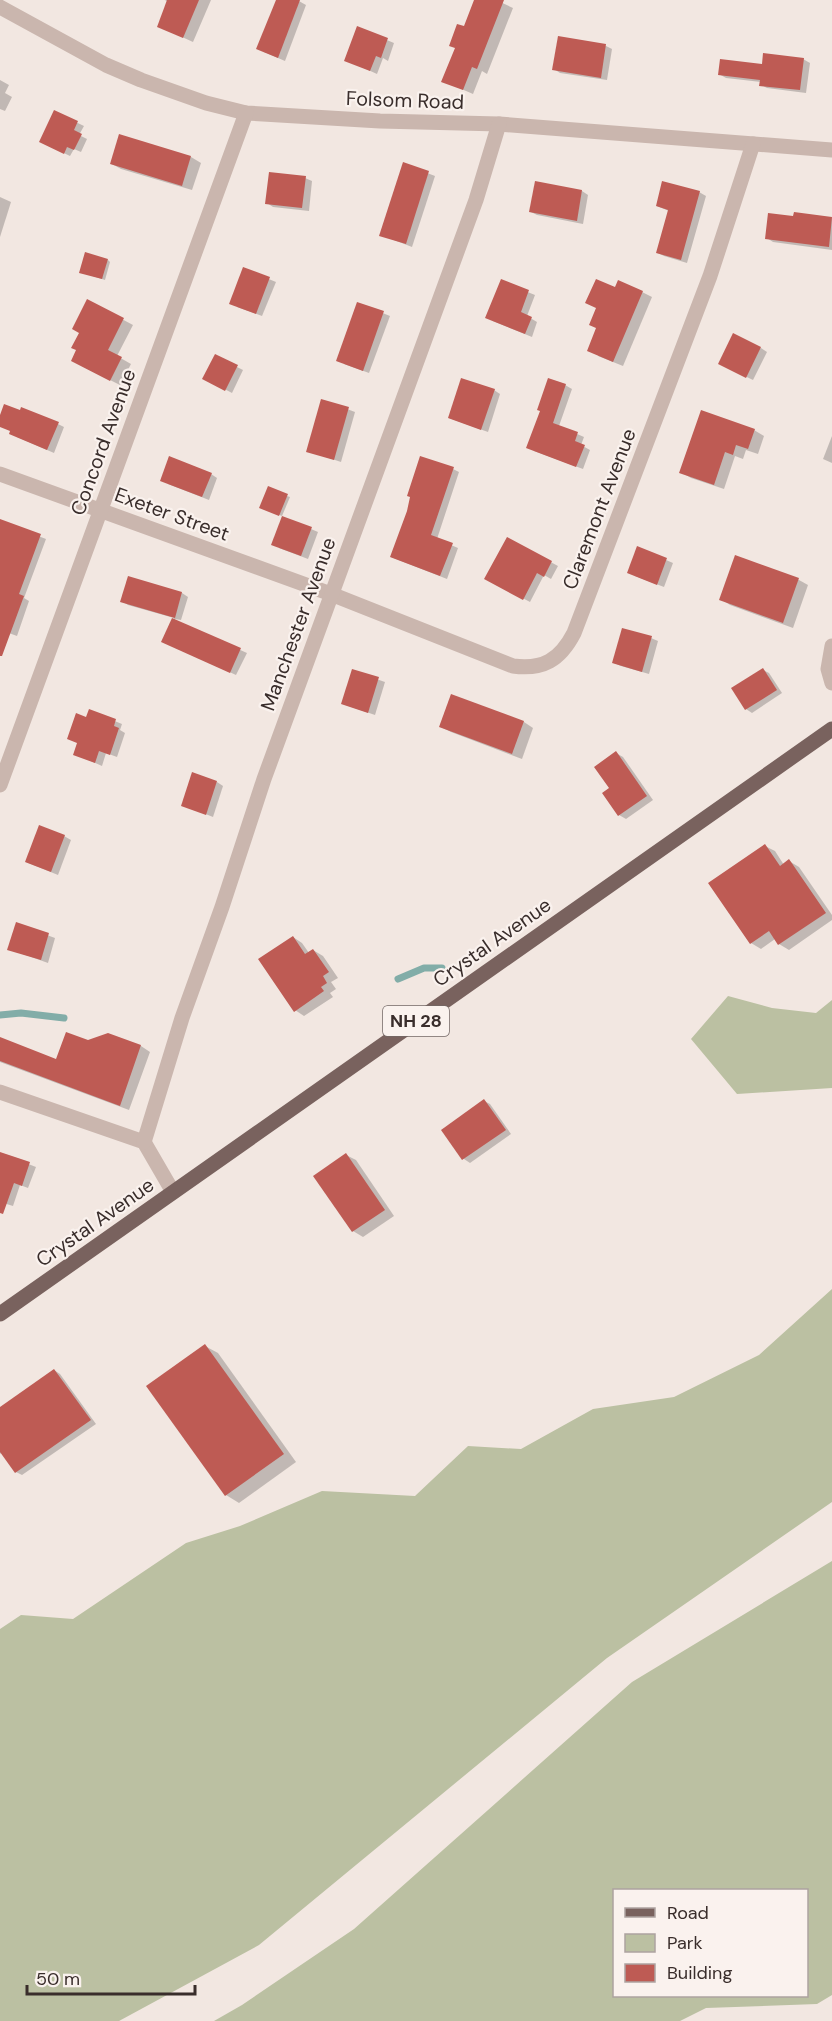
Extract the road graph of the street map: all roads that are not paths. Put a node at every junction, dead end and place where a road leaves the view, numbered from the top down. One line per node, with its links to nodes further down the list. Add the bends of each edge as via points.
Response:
1 (0, 7): 2 (street, Folsom Road, via 141,80)
2 (246, 113): 3 (street, Folsom Road); 7 (street, Concord Avenue)
3 (499, 124): 4 (street, Folsom Road); 8 (street, Manchester Avenue, via 476,200)
4 (753, 144): 5 (street, Folsom Road); 8 (street, Claremont Avenue, via 683,351 574,633 560,655 536,666 513,666)
5 (832, 150)
6 (0, 474): 7 (street, Exeter Street)
7 (100, 511): 8 (street, Exeter Street); 12 (street, Concord Avenue)
8 (331, 594): 14 (street, Manchester Avenue, via 182,1018)
9 (832, 646): 10 (street, via 828,669)
10 (832, 683)
11 (832, 729): 15 (main road, Crystal Avenue / NH 28)
12 (0, 785)
13 (0, 1092): 14 (street)
14 (144, 1142): 15 (street)
15 (173, 1192): 16 (main road, Crystal Avenue / NH 28)
16 (0, 1314)

